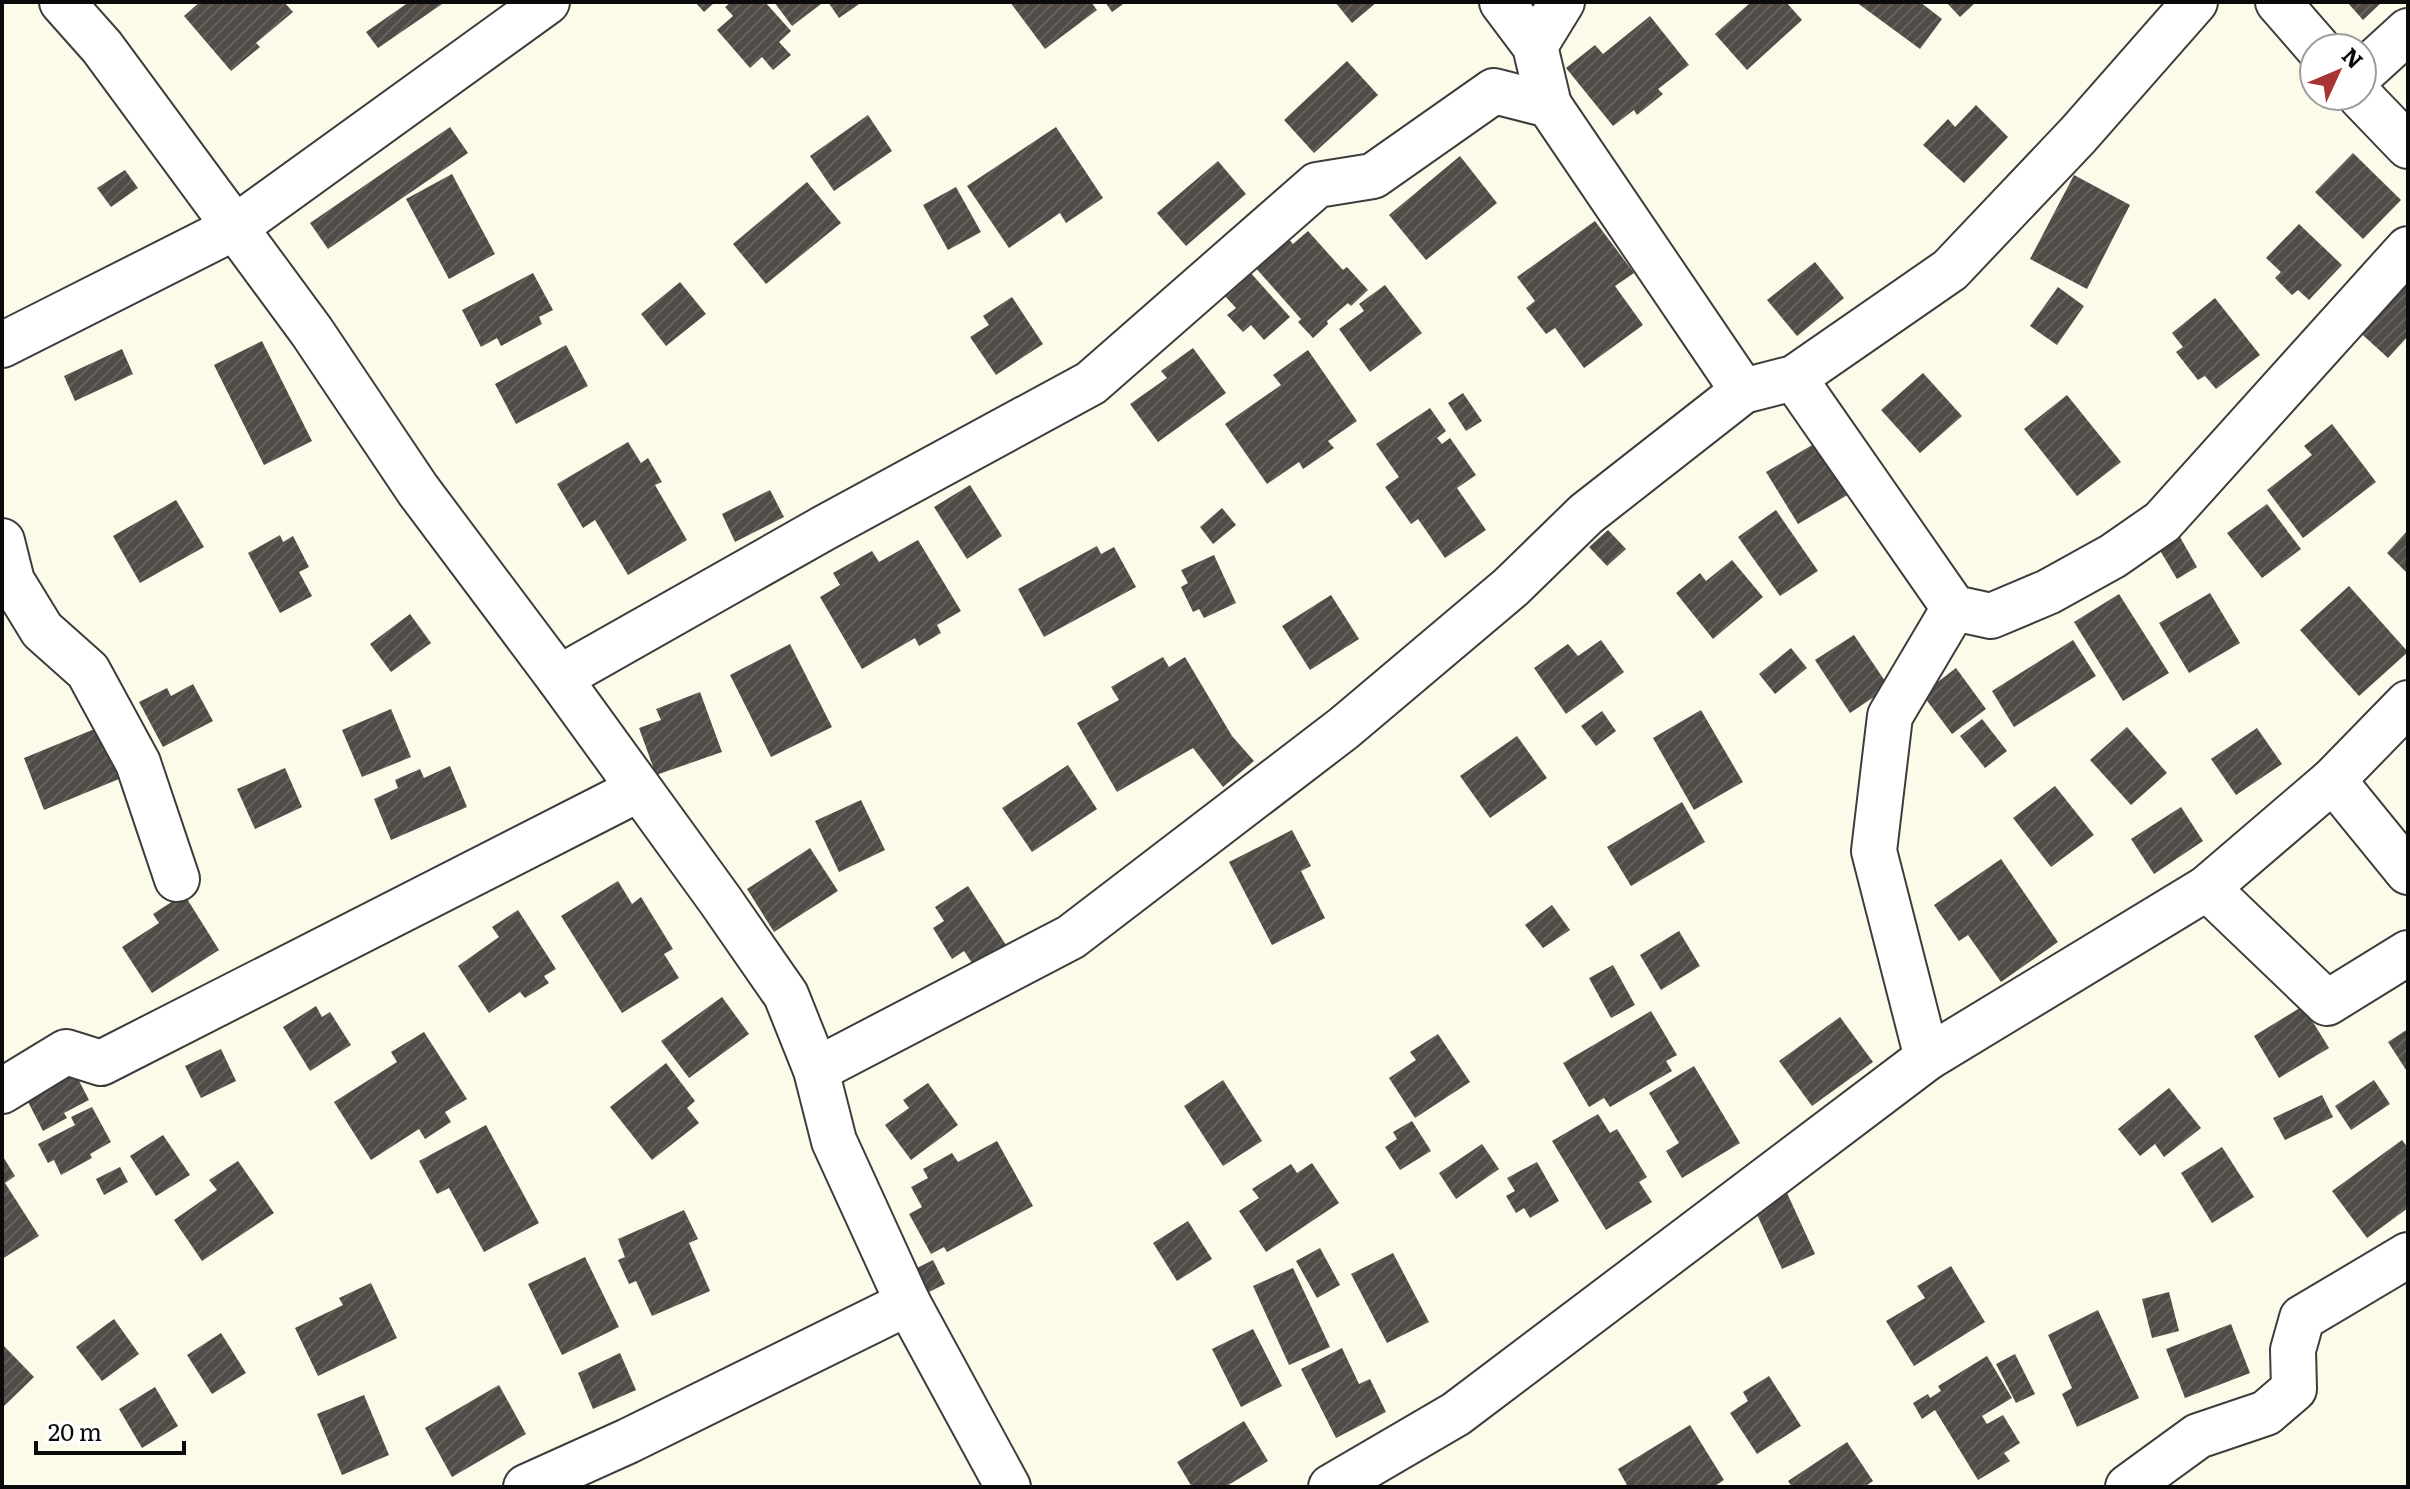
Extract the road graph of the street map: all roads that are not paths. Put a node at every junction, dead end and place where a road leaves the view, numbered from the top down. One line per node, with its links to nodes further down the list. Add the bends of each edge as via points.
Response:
1 (62, 2): 14 (street, via 102,47)
2 (547, 2): 14 (street)
3 (1502, 2): 9 (street)
4 (1562, 2): 9 (street)
5 (2195, 2): 17 (street, via 1950,270)
6 (2278, 2): 8 (street)
7 (2408, 31): 10 (street)
8 (2304, 32)
9 (1535, 46): 11 (street)
10 (2378, 58)
11 (1549, 105): 18 (street); 21 (street, via 1494,91 1373,176 1317,185 1091,383)
12 (2375, 112): 13 (street)
13 (2408, 146)
14 (234, 228): 16 (street); 21 (street, via 312,332 418,490)
15 (2408, 249): 20 (street, via 2162,522 2048,592 1991,616)
16 (2, 345)
17 (1794, 378): 18 (street); 20 (street)
18 (1743, 391): 30 (street, via 1586,514 1511,587 1344,728 1071,937)
19 (2, 541): 26 (street, via 12,581 42,630 88,671 138,763)
20 (1954, 608): 29 (street, via 1890,716 1874,851)
21 (559, 678): 24 (street)
22 (2408, 703): 23 (street)
23 (2333, 780): 25 (street); 27 (street)
24 (639, 789): 30 (street, via 786,995); 31 (street, via 101,1063 66,1052)
25 (2408, 872)
26 (177, 879)
27 (2207, 888): 28 (street, via 2327,1003); 29 (street)
28 (2408, 953)
29 (1927, 1058): 36 (street, via 1456,1414)
30 (816, 1070): 33 (street, via 834,1141)
31 (2, 1091)
32 (2408, 1255): 37 (street, via 2302,1318 2293,1350 2294,1389 2266,1413 2198,1436)
33 (908, 1303): 34 (street); 35 (street)
34 (526, 1487)
35 (1008, 1487)
36 (1331, 1487)
37 (2128, 1487)

